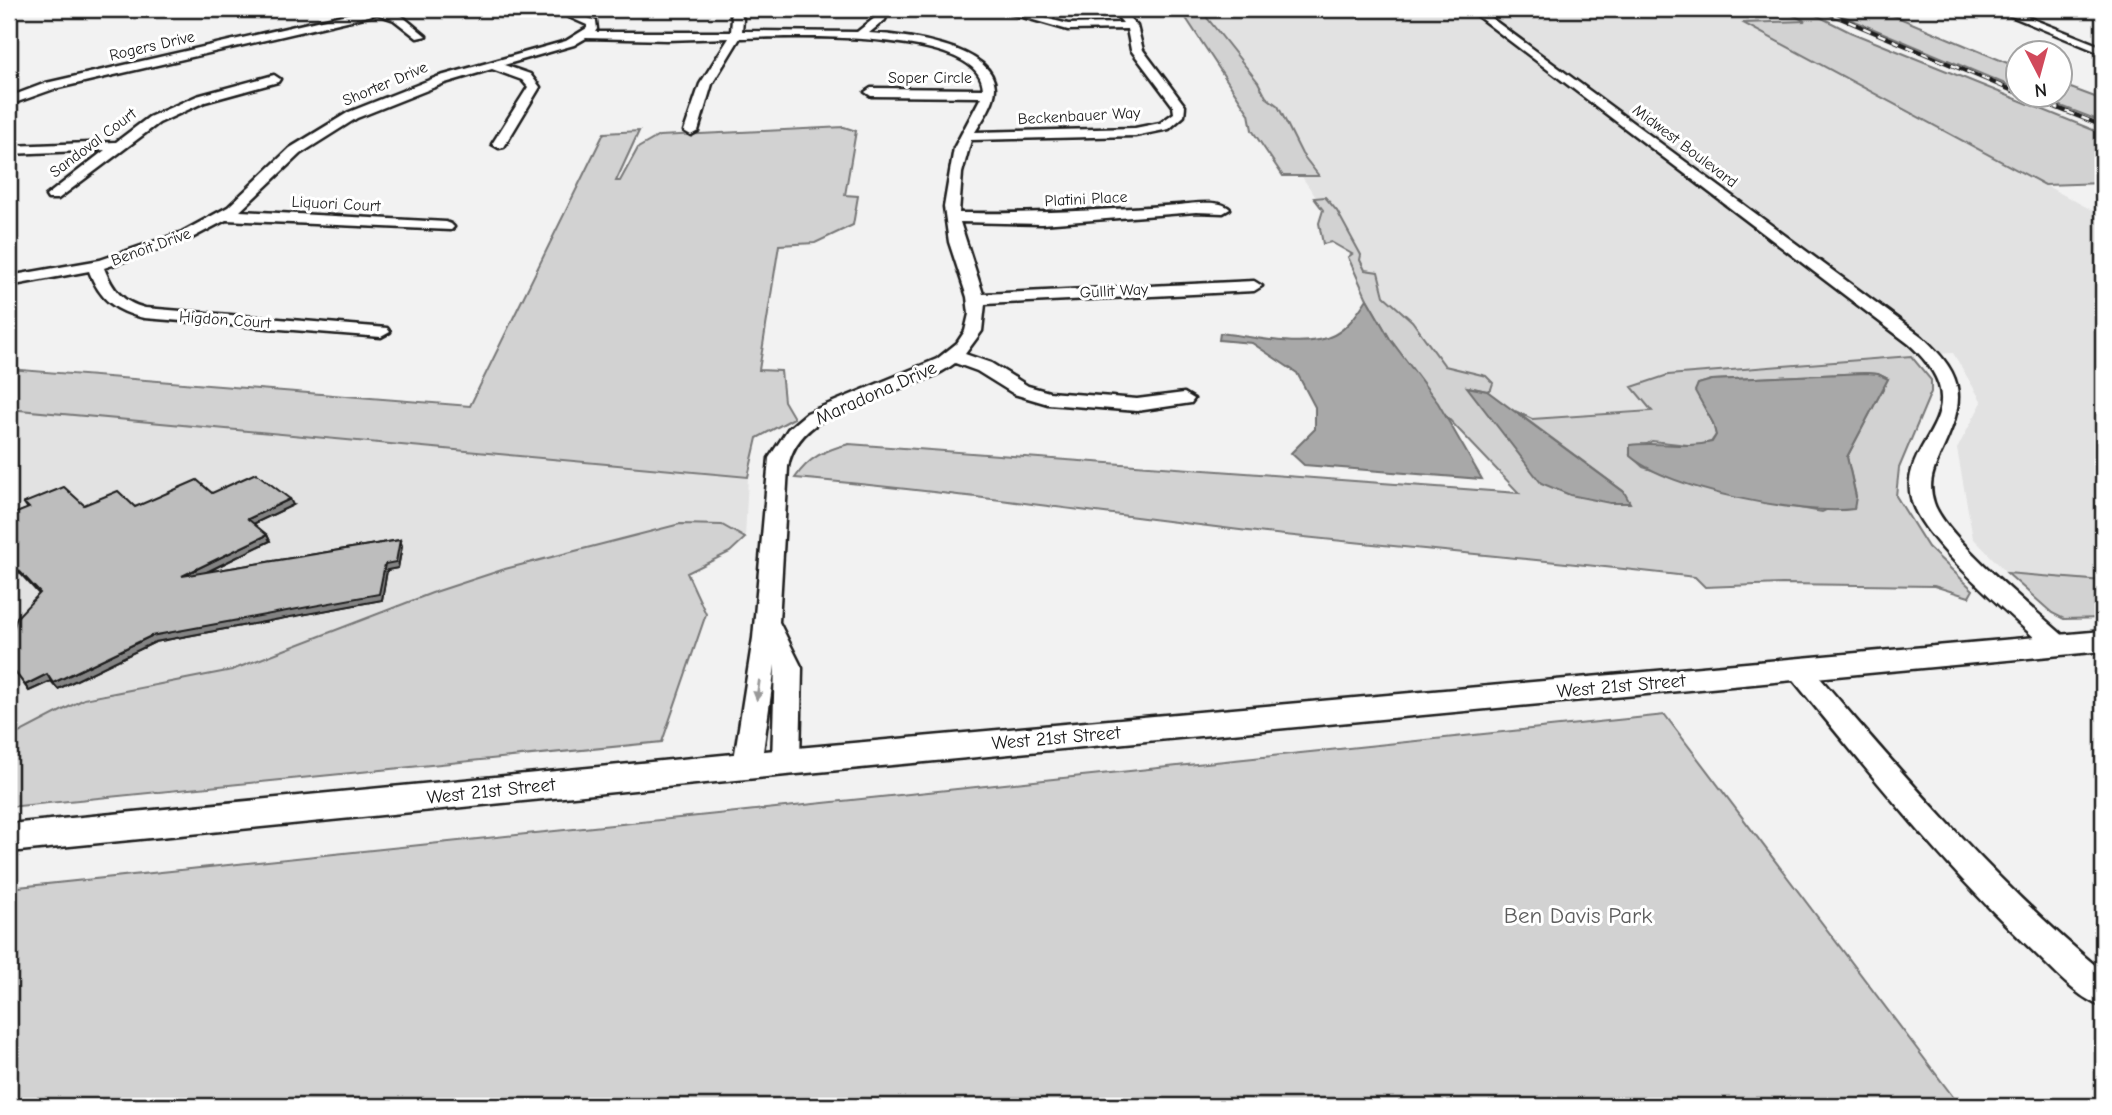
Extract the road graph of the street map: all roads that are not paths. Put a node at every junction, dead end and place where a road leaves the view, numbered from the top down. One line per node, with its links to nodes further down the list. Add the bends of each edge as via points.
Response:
1 (379, 9): 13 (street); 19 (street, Rogers Drive)
2 (556, 9): 10 (street, via 589,21 593,27)
3 (734, 9): 11 (street)
4 (884, 9): 12 (street, via 883,16)
5 (1116, 9): 9 (street)
6 (1473, 9): 40 (street, Midwest Boulevard, via 1929,352 1943,368 1952,396 1921,474 1920,495 1927,513 1949,543)
7 (1999, 9): 14 (street)
8 (1014, 13): 9 (street, via 1068,27)
9 (1132, 26): 21 (street, Beckenbauer Way, via 1138,50 1179,106 1174,120 1141,131)
10 (587, 34): 11 (street); 15 (street, Shorter Drive)
11 (736, 35): 12 (street); 20 (street, via 708,79)
12 (860, 35): 18 (street, via 915,42 958,55 983,72)
13 (421, 36)
14 (2103, 51)
15 (492, 65): 22 (street, via 526,77 534,87); 25 (street, Shorter Drive, via 413,90 353,116 308,141)
16 (274, 79): 23 (street, Sandoval Court, via 173,110)
17 (871, 92): 18 (street, Soper Circle)
18 (989, 93): 21 (street, Maradona Drive)
19 (11, 98)
20 (691, 131)
21 (967, 136): 29 (street, Maradona Drive, via 958,158)
22 (499, 144)
23 (117, 146): 24 (street); 26 (street, Sandoval Court)
24 (9, 150)
25 (272, 170): 28 (street, Benoit Drive, via 247,199)
26 (53, 195)
27 (1223, 209): 29 (street, Platini Place, via 1042,219)
28 (225, 215): 30 (street, Liquori Court); 31 (street, Benoit Drive, via 174,240)
29 (951, 217): 34 (street, Maradona Drive)
30 (446, 227)
31 (95, 265): 32 (street, Benoit Drive); 35 (street, Higdon Court, via 113,300 145,313)
32 (9, 281)
33 (1254, 286): 34 (street, Gullit Way)
34 (974, 299): 36 (street, Maradona Drive, via 975,327)
35 (381, 332)
36 (953, 356): 37 (street, via 984,367 1021,390 1048,398 1136,405); 38 (street, Maradona Drive, via 821,415 787,443 777,469)
37 (1184, 398)
38 (767, 622): 42 (street, Maradona Drive, via 789,668); 43 (street, Maradona Drive, one-way to 43)
39 (2103, 641): 40 (street, West 21st Street)
40 (2058, 645): 41 (street, West 21st Street)
41 (1799, 670): 42 (street, West 21st Street); 45 (street, via 1968,867)
42 (786, 762): 43 (street, West 21st Street)
43 (747, 766): 44 (street, West 21st Street)
44 (9, 838)
45 (2103, 992)

